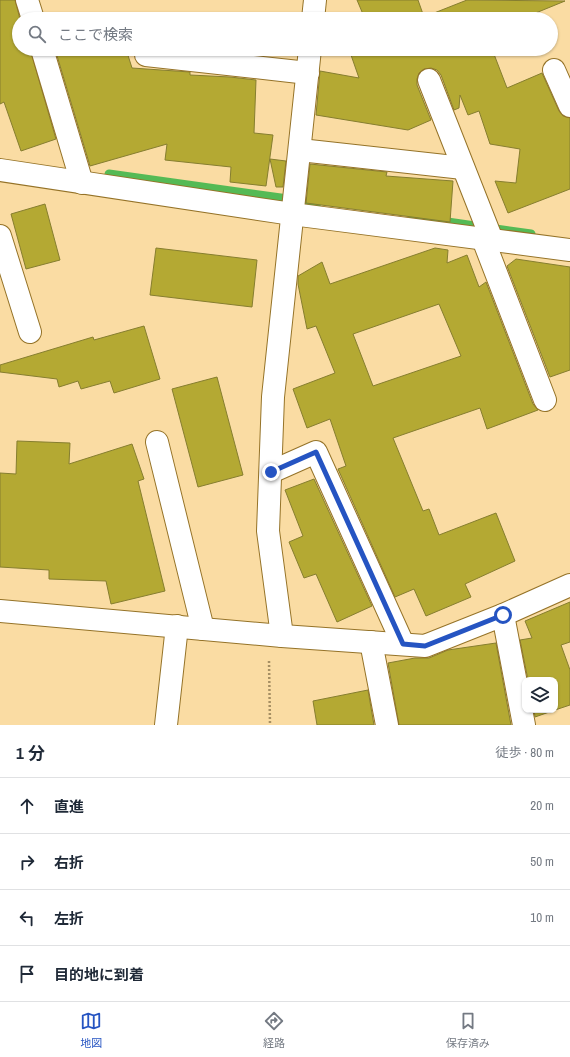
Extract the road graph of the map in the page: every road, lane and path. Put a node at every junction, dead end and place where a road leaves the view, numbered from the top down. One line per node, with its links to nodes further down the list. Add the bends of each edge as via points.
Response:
1 (27, 0): 3 (street)
2 (315, 0): 4 (street)
3 (31, 12)
4 (314, 12)
5 (44, 56): 15 (street)
6 (155, 56): 9 (street)
7 (309, 56): 9 (street)
8 (554, 70): 11 (street)
9 (308, 73): 12 (street)
10 (429, 80): 14 (street)
11 (570, 106)
12 (300, 150): 14 (street); 16 (street)
13 (2, 164): 15 (street)
14 (463, 168): 18 (street)
15 (82, 183): 16 (street)
16 (292, 214): 18 (street); 23 (street, via 273,397)
17 (0, 236): 20 (street)
18 (488, 240): 19 (street); 21 (street)
19 (570, 250)
20 (30, 332)
21 (545, 400)
22 (157, 442): 28 (street)
23 (271, 472): 29 (street, via 268,530); 31 (street, via 316,452)
24 (570, 585): 26 (street)
25 (0, 611): 27 (street)
26 (503, 615): 31 (street, via 425,646); 35 (street)
27 (177, 626): 28 (street); 32 (street)
28 (203, 629): 29 (street)
29 (275, 635): 30 (street); 33 (path)
30 (372, 642): 31 (street); 34 (street)
31 (403, 644)
32 (166, 725)
33 (270, 725)
34 (387, 725)
35 (524, 725)

